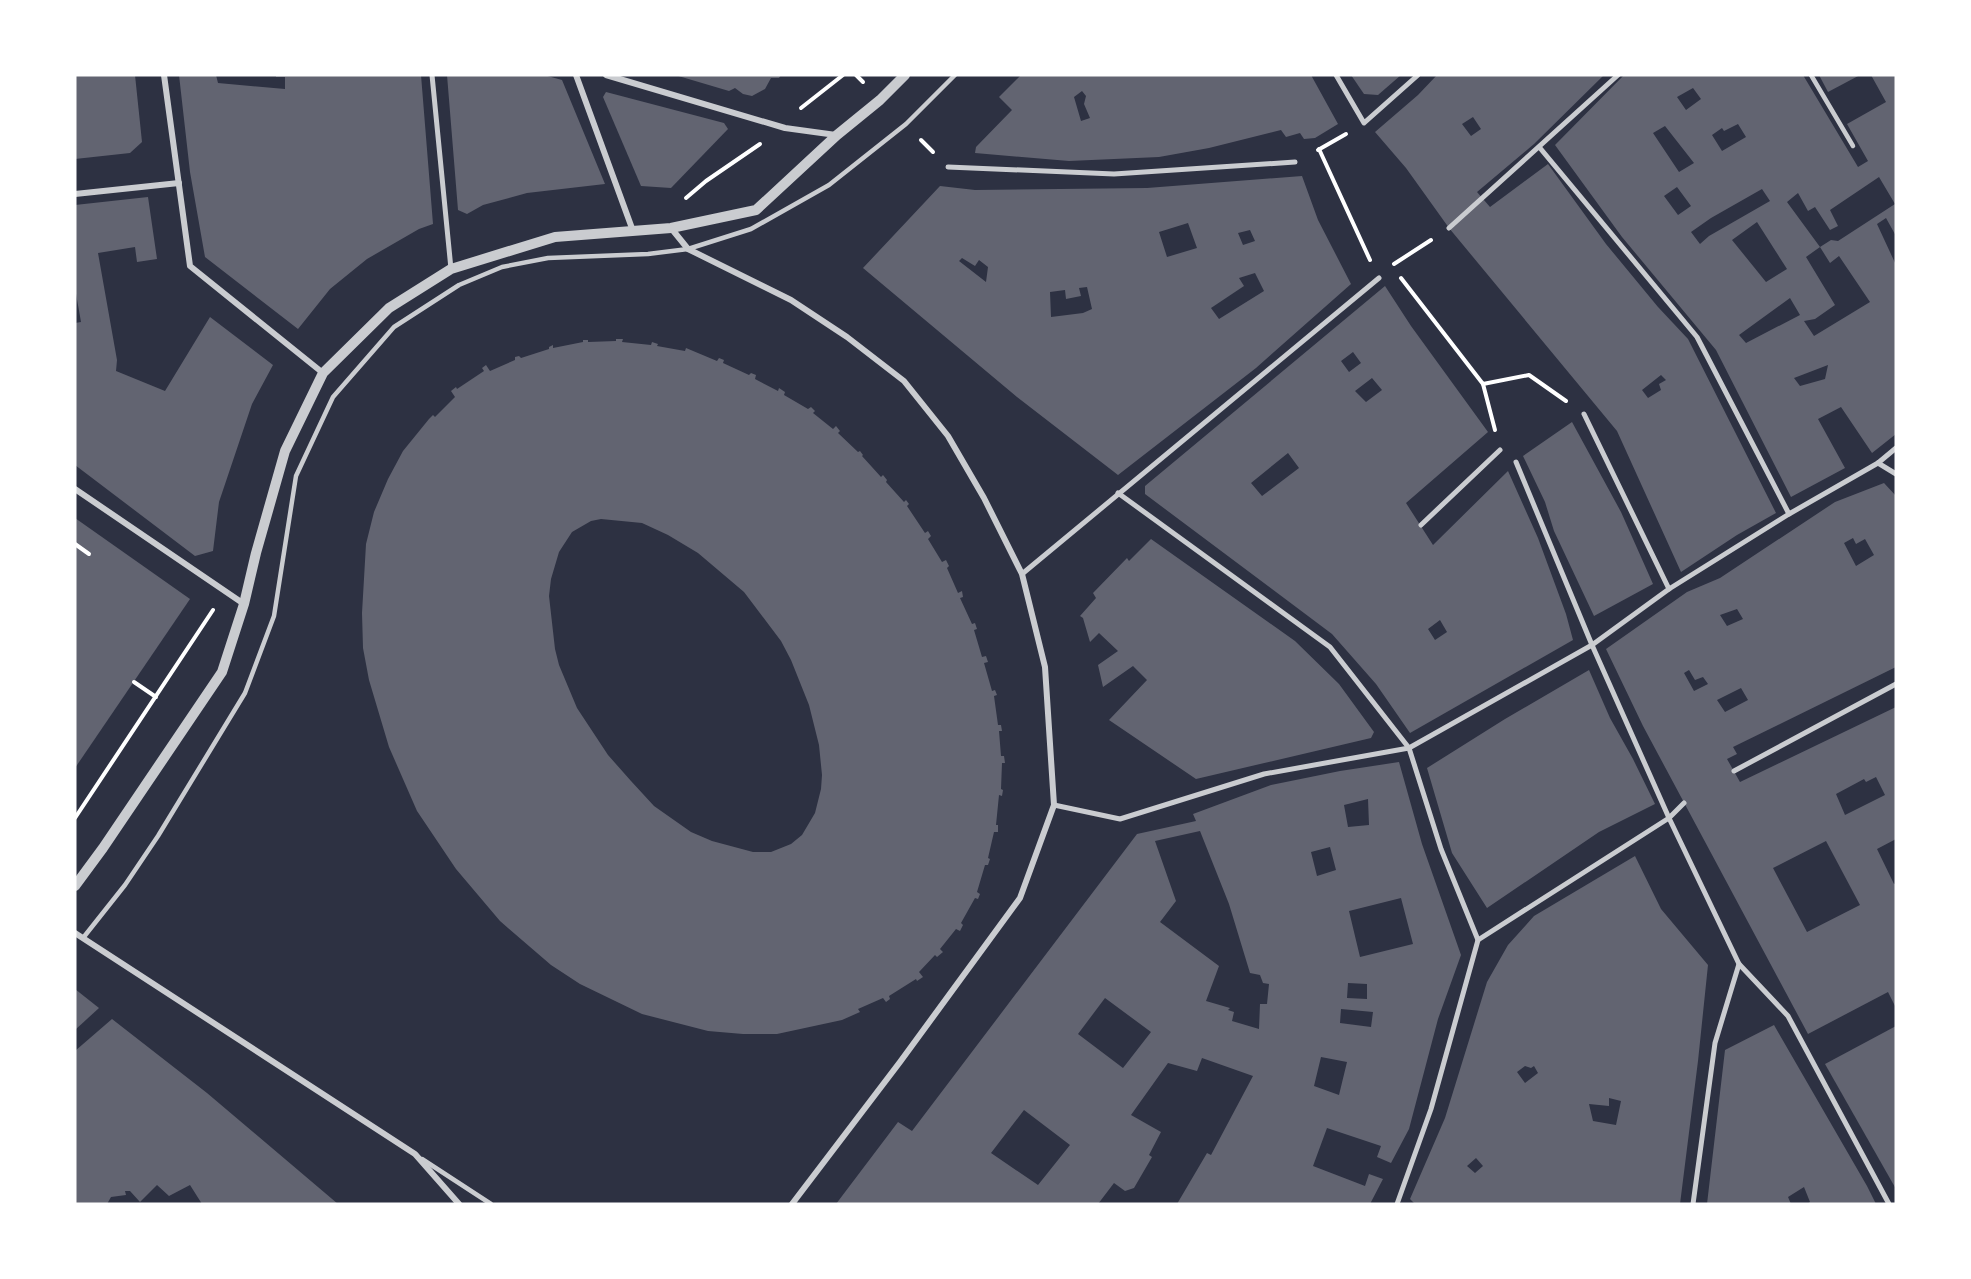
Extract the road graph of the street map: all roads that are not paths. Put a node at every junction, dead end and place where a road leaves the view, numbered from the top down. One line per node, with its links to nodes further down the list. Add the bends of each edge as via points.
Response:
1 (164, 75): 16 (street)
2 (432, 75): 22 (street)
3 (576, 75): 20 (street)
4 (606, 75): 11 (street, via 784,128)
5 (905, 75): 11 (street)
6 (955, 75): 21 (lane, via 906,124 829,185 751,229)
7 (1336, 75): 8 (street, via 1364,123)
8 (1419, 75)
9 (1618, 75): 13 (street)
10 (1811, 75): 12 (lane)
11 (837, 135): 18 (street, via 756,210)
12 (1853, 146)
13 (1540, 148): 19 (street); 33 (street, via 1697,337)
14 (1295, 162): 15 (street, via 1114,174)
15 (948, 167)
16 (179, 183): 17 (street); 24 (street, via 190,266)
17 (75, 194)
18 (671, 228): 20 (street); 21 (street)
19 (1449, 228)
20 (633, 231): 22 (street, via 555,237)
21 (688, 249): 35 (street, via 791,300 904,381 948,436); 47 (lane, via 548,258 502,267 459,285 386,336 333,397 296,476 274,616 245,693 158,836)
22 (451, 269): 24 (street, via 389,308)
23 (1379, 278): 32 (street)
24 (322, 373): 37 (street, via 285,451)
25 (1584, 414): 36 (street)
26 (1896, 448): 29 (street)
27 (1500, 450): 34 (street)
28 (1516, 462): 38 (street)
29 (1878, 463): 30 (street); 33 (street)
30 (1896, 474)
31 (75, 489): 37 (street)
32 (1118, 493): 35 (street); 40 (street, via 1330,647)
33 (1789, 514): 36 (street)
34 (1421, 525)
35 (1022, 574): 43 (street, via 1045,667)
36 (1670, 589): 38 (street)
37 (244, 604): 45 (street, via 222,672)
38 (1592, 645): 40 (street); 44 (street)
39 (1896, 684): 41 (street)
40 (1409, 748): 43 (street, via 1264,774 1120,819); 48 (street, via 1441,849)
41 (1734, 771)
42 (1684, 803): 44 (street)
43 (1053, 805): 53 (street, via 1020,898)
44 (1669, 818): 48 (street); 49 (street)
45 (75, 886)
46 (75, 933): 47 (street)
47 (83, 938): 50 (street)
48 (1478, 940): 54 (street, via 1431,1109)
49 (1739, 964): 55 (street, via 1715,1043); 56 (street, via 1788,1016)
50 (415, 1154): 51 (street); 52 (lane)
51 (459, 1204)
52 (491, 1204)
53 (792, 1204)
54 (1397, 1204)
55 (1693, 1204)
56 (1888, 1204)

